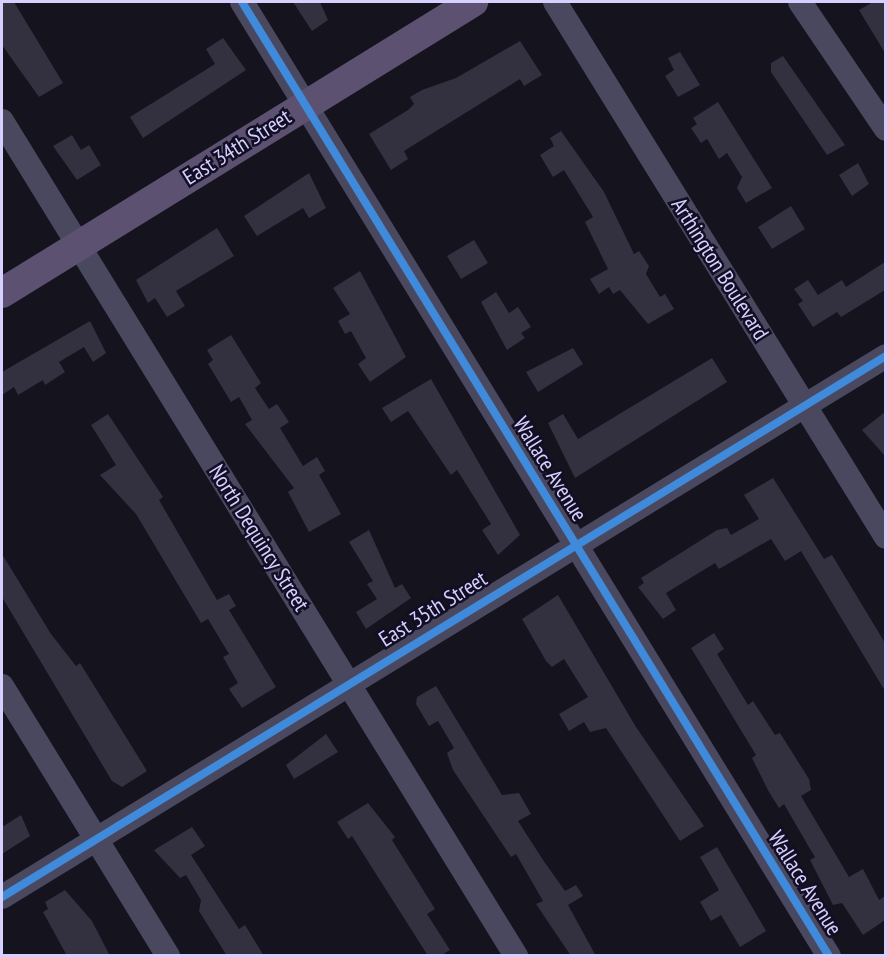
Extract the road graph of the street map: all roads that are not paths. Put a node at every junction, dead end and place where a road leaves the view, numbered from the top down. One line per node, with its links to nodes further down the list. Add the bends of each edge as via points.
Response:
1 (242, 2): 5 (street, Wallace Avenue)
2 (473, 2): 5 (main road, East 34th Street)
3 (555, 2): 11 (street, Arthington Boulevard)
4 (800, 2): 7 (street)
5 (305, 104): 8 (main road, East 34th Street); 13 (street, Wallace Avenue)
6 (2, 121): 8 (street, North Dequincy Street)
7 (885, 129)
8 (78, 246): 9 (main road, East 34th Street); 14 (street, North Dequincy Street)
9 (2, 293)
10 (885, 356): 11 (street, East 35th Street)
11 (804, 405): 12 (street, Arthington Boulevard); 13 (street, East 35th Street)
12 (885, 537)
13 (574, 543): 14 (street, East 35th Street); 20 (street, Wallace Avenue)
14 (348, 683): 16 (street, East 35th Street); 19 (street, North Dequincy Street)
15 (2, 686): 16 (street)
16 (96, 839): 17 (street, East 35th Street); 18 (street)
17 (2, 897)
18 (168, 956)
19 (516, 956)
20 (829, 956)

